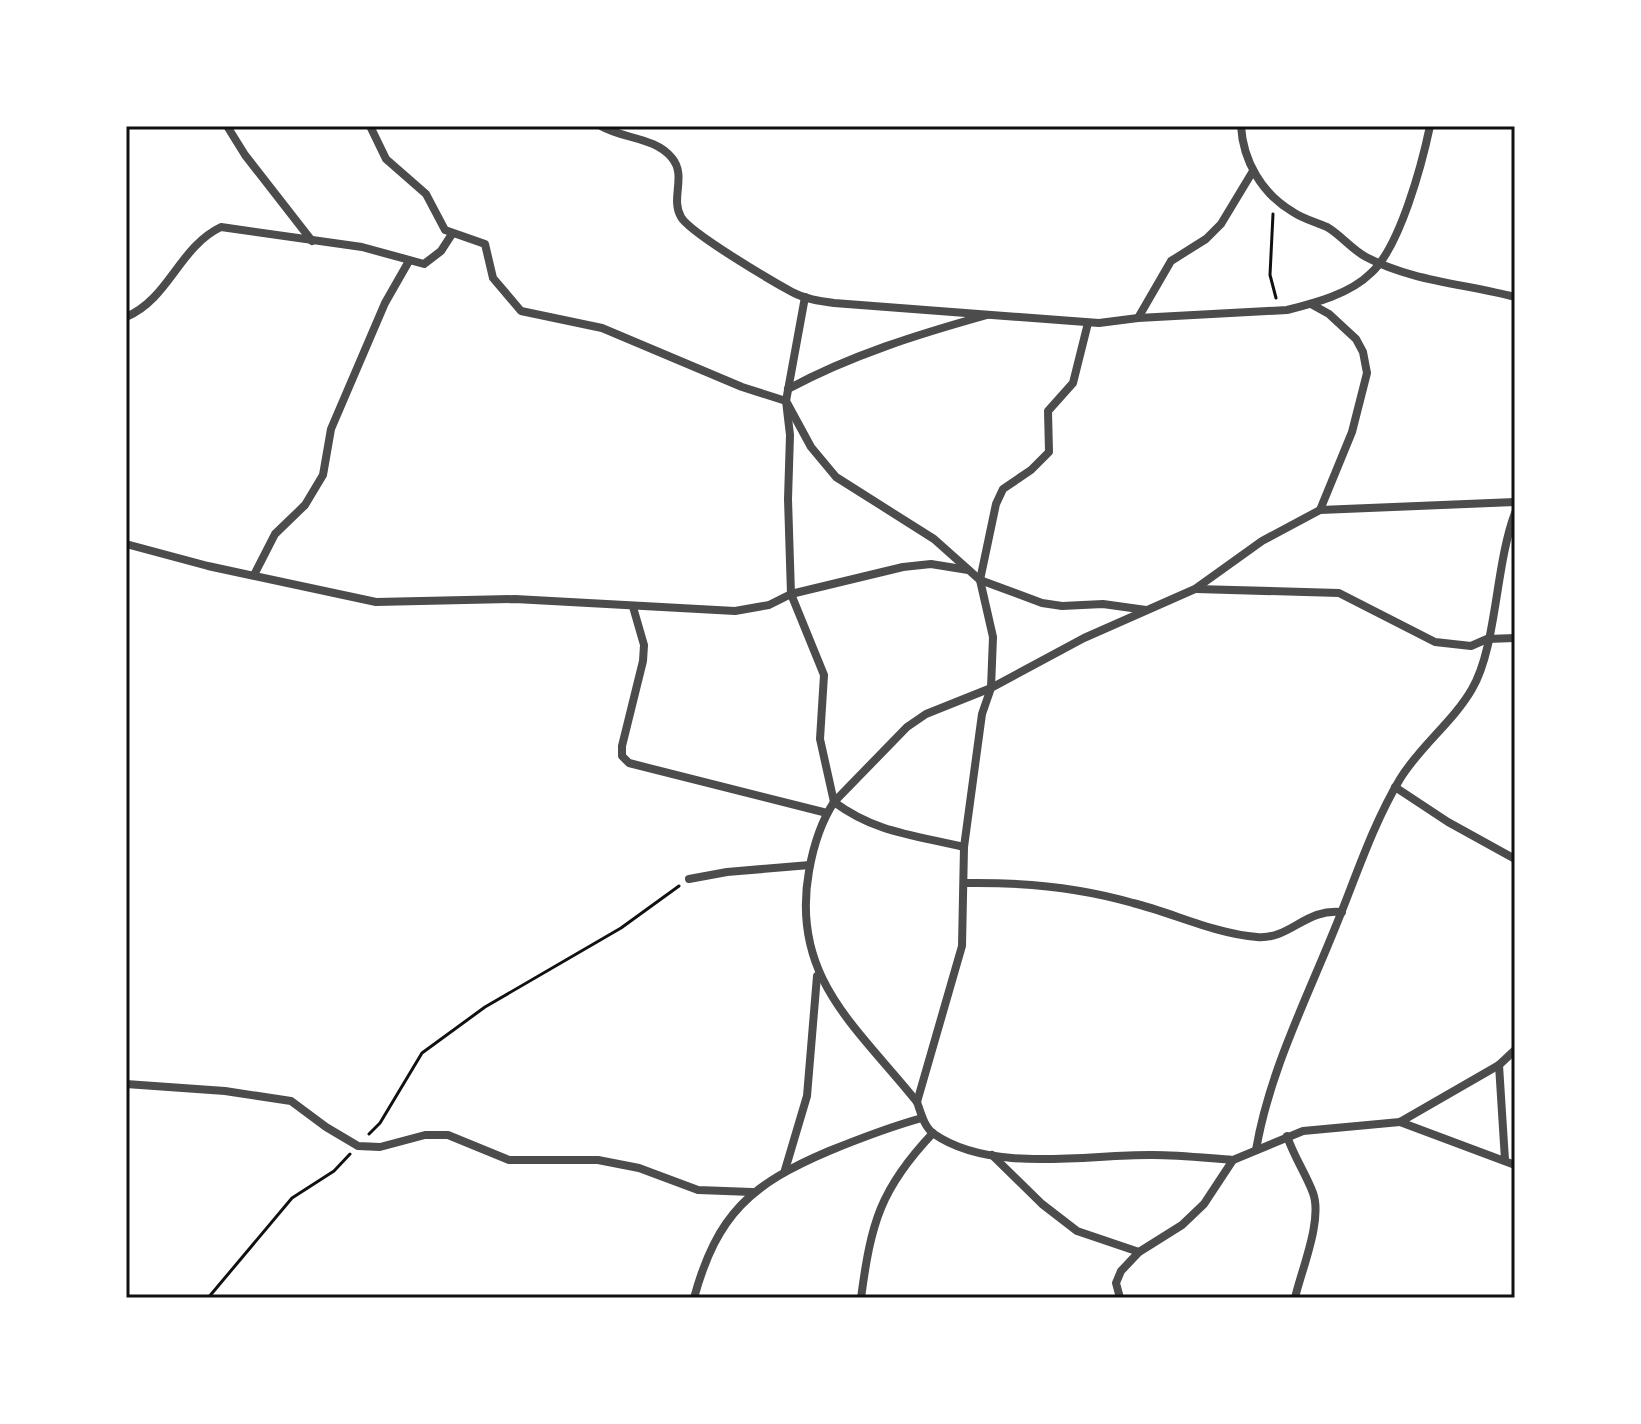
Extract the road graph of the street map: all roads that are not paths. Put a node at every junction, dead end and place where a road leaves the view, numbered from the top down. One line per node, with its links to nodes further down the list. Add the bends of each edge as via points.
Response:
1 (227, 126): 8 (street)
2 (370, 126): 7 (street, via 386,159 417,183)
3 (601, 126): 11 (street, via 660,148 674,159 682,219 721,249)
4 (1241, 126): 6 (street)
5 (1430, 126): 10 (street, via 1422,166)
6 (1253, 171): 10 (street, via 1273,199); 16 (street, via 1221,224 1171,261)
7 (452, 234): 9 (street, via 432,261); 19 (street, via 485,244 493,278 521,311 602,328)
8 (312, 241): 9 (street, via 362,247); 15 (street, via 221,227 203,236 151,302)
9 (409, 261): 25 (street, via 385,303 331,429 323,475 305,505 275,534)
10 (1379, 263): 12 (street); 13 (street, via 1361,282)
11 (805, 297): 14 (street); 18 (street)
12 (1515, 297)
13 (1311, 304): 16 (street, via 1287,310); 21 (street, via 1356,339 1367,373 1352,432)
14 (996, 313): 17 (street); 18 (street, via 884,347)
15 (126, 317)
16 (1138, 318): 17 (street)
17 (1088, 323): 26 (street, via 1073,383 1048,411 1049,452 999,495)
18 (788, 389): 19 (street)
19 (786, 401): 24 (street, via 811,447 836,477 934,539); 28 (street)
20 (1515, 502): 21 (street)
21 (1320, 510): 27 (street, via 1262,541)
22 (1515, 513): 32 (street, via 1500,562)
23 (126, 544): 25 (street)
24 (968, 570): 26 (street); 28 (street, via 931,564 903,567)
25 (254, 575): 29 (street, via 376,602 515,599)
26 (980, 580): 30 (street, via 1042,603); 33 (street, via 993,637)
27 (1195, 589): 30 (street); 32 (street, via 1339,593 1435,642 1471,646)
28 (791, 594): 29 (street, via 769,605 735,611); 35 (street, via 824,675 820,739)
29 (633, 607): 36 (street, via 643,661 622,756 629,763)
30 (1147, 610): 33 (street)
31 (1515, 638): 32 (street)
32 (1487, 639): 34 (street, via 1484,663 1472,689)
33 (991, 688): 35 (street, via 907,727); 37 (street, via 982,714)
34 (1395, 787): 38 (street); 42 (street)
35 (834, 802): 36 (street); 37 (street, via 877,828)
36 (827, 813): 39 (street)
37 (964, 847): 41 (street)
38 (1515, 859)
39 (810, 865): 40 (street); 43 (street, via 803,909)
40 (689, 879)
41 (964, 883): 42 (street, via 1020,882 1109,896 1255,937 1284,932 1314,913); 47 (street, via 962,946)
42 (1342, 912): 52 (street, via 1278,1069)
43 (817, 975): 47 (street); 57 (street, via 807,1096)
44 (1515, 1050): 45 (street)
45 (1499, 1065): 49 (street); 55 (street)
46 (126, 1084): 58 (street, via 291,1101 358,1146 448,1135 509,1160 598,1160 639,1168 698,1190)
47 (917, 1102): 48 (street)
48 (922, 1118): 50 (street); 57 (street, via 877,1130)
49 (1400, 1122): 51 (street); 55 (street)
50 (933, 1133): 53 (street); 61 (street, via 885,1194 873,1224)
51 (1287, 1136): 52 (street); 63 (street, via 1316,1210)
52 (1256, 1150): 54 (street)
53 (991, 1154): 54 (street); 59 (street, via 1077,1231)
54 (1233, 1160): 59 (street, via 1204,1204)
55 (1505, 1160): 56 (street)
56 (1515, 1165)
57 (785, 1170): 58 (street)
58 (752, 1192): 60 (street, via 721,1229)
59 (1139, 1252): 62 (street, via 1116,1283)
60 (694, 1298)
61 (861, 1298)
62 (1120, 1298)
63 (1295, 1298)

